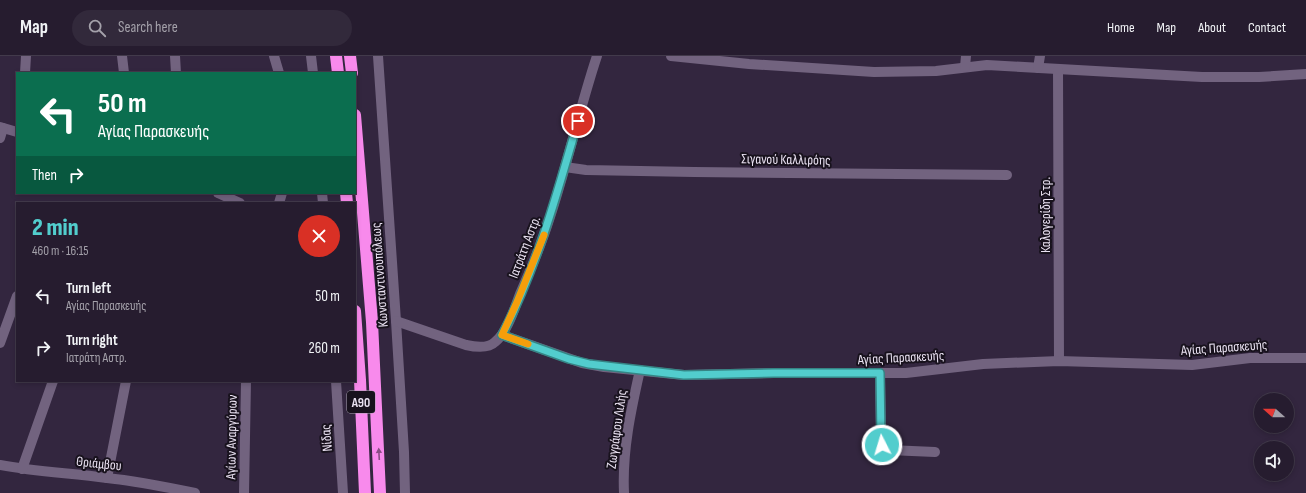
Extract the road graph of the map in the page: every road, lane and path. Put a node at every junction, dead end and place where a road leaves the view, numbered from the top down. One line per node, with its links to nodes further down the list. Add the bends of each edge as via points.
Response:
1 (26, 56): 16 (street)
2 (122, 56): 17 (street)
3 (175, 56): 18 (street)
4 (274, 56): 19 (street)
5 (311, 56): 20 (street)
6 (336, 56): 21 (highway)
7 (350, 56): 22 (highway)
8 (378, 56): 33 (street, Κωνσταντινουπόλεως)
9 (597, 56): 28 (street, Ιατράτη Αστρ.)
10 (670, 56): 13 (street, via 874,72 930,71)
11 (966, 56): 13 (street)
12 (1040, 56): 14 (street)
13 (965, 67): 14 (street)
14 (1038, 68): 15 (street)
15 (1058, 70): 23 (street, via 1258,77); 38 (street, Καλογερίδη Στρ.)
16 (25, 72)
17 (124, 72)
18 (176, 72)
19 (279, 72)
20 (313, 72)
21 (338, 72)
22 (352, 72)
23 (1306, 74)
24 (2, 127): 26 (street); 27 (street)
25 (356, 127): 53 (highway, Α90, one-way to 25, via 372,322)
26 (16, 132)
27 (0, 138)
28 (565, 167): 29 (street, Σιγανού Καλλιρόης, via 586,170 694,172); 35 (street, Ιατράτη Αστρ., via 543,238)
29 (1008, 175)
30 (220, 194): 31 (street)
31 (238, 202)
32 (16, 299): 36 (street)
33 (396, 321): 35 (street, via 466,345 494,344); 54 (street, Κωνσταντινουπόλεως)
34 (356, 325): 52 (highway, Α90)
35 (502, 335): 39 (street, Αγίας Παρασκευής, via 582,363)
36 (0, 343)
37 (1306, 358): 38 (street, Αγίας Παρασκευής, via 1250,358 1192,365)
38 (1059, 361): 40 (street, Αγίας Παρασκευής, via 983,364 906,373)
39 (640, 370): 40 (street, Αγίας Παρασκευής, via 684,375); 55 (street, Ζωγράφου Λιλής, via 628,425)
40 (880, 373): 45 (street, via 882,445 889,450)
41 (53, 382): 47 (street)
42 (126, 382): 48 (street)
43 (246, 382): 50 (street, Αγίων Αναργύρων)
44 (336, 382): 51 (street, Νίδας)
45 (935, 452)
46 (0, 465): 47 (street, Θριάμβου)
47 (22, 469): 48 (street, Θριάμβου)
48 (107, 478): 49 (street, Θριάμβου)
49 (195, 493)
50 (244, 493)
51 (343, 493)
52 (365, 493)
53 (380, 493)
54 (405, 493)
55 (624, 493)

